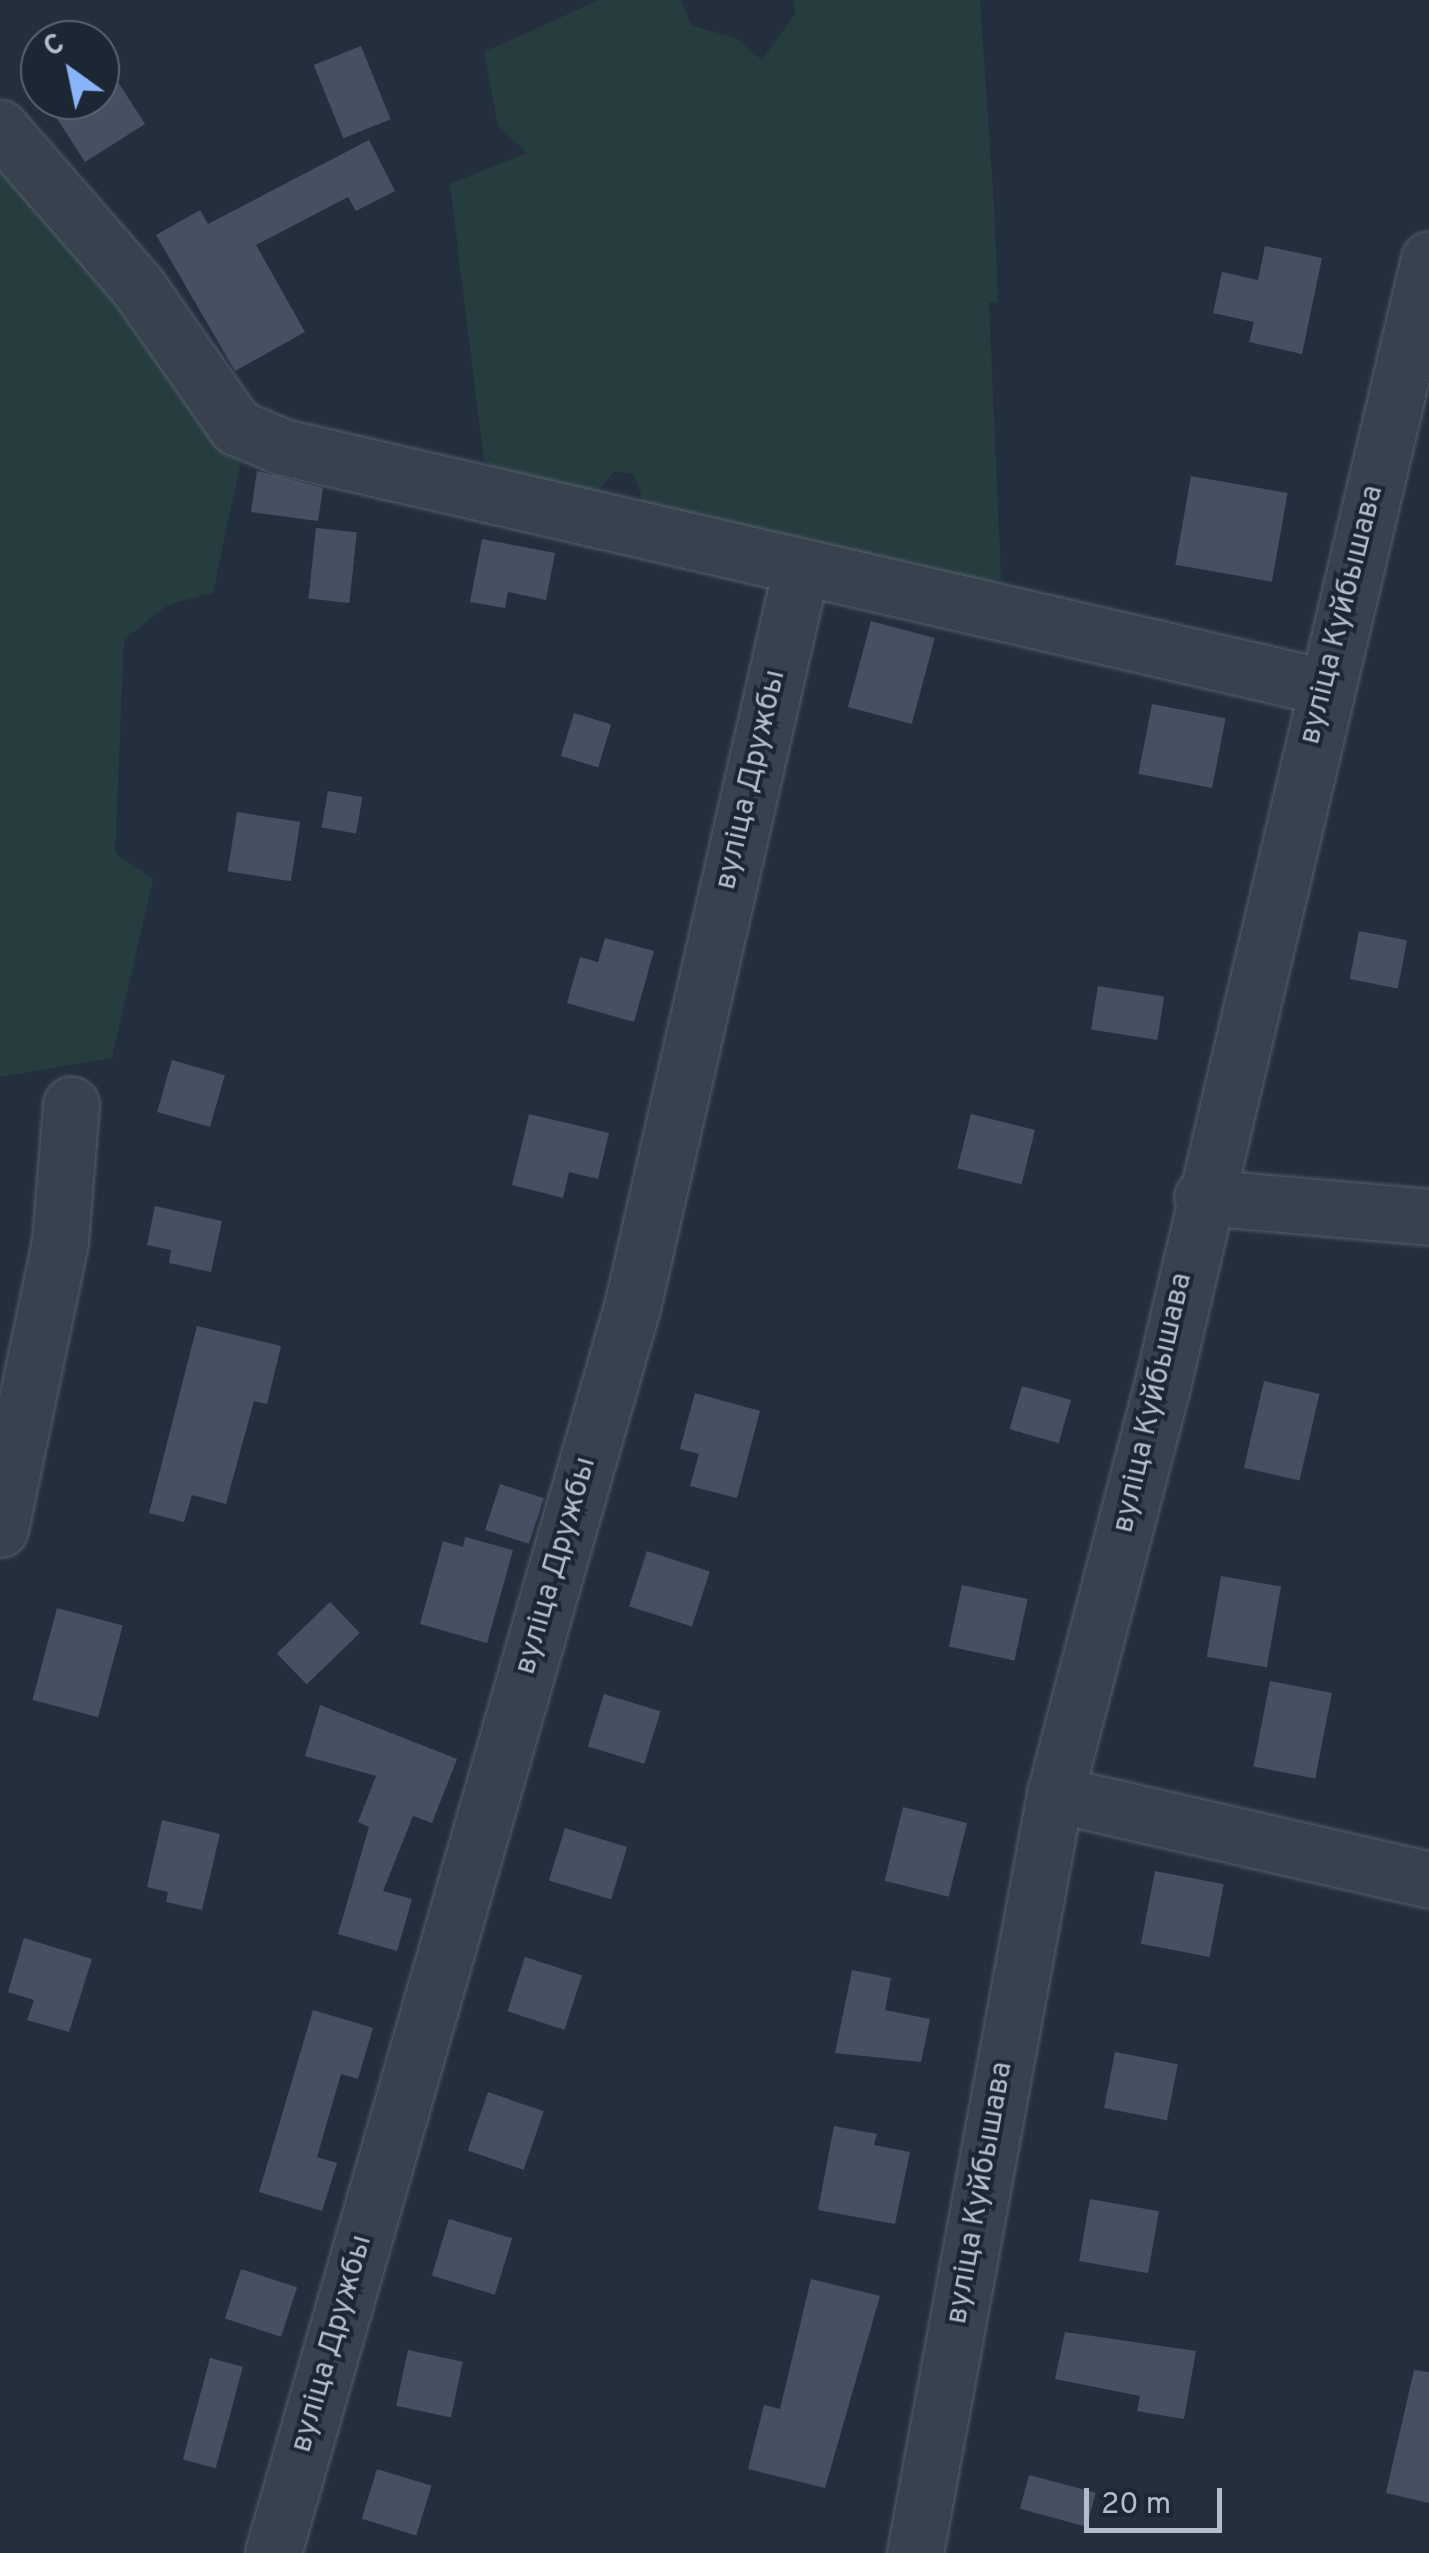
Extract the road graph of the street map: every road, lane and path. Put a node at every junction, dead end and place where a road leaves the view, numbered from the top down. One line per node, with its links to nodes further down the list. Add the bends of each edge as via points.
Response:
1 (0, 128): 3 (street, via 138,287 236,427 282,446)
2 (1429, 259): 4 (street, вуліца Куйбышава)
3 (801, 568): 4 (street); 11 (street, вуліца Дружбы, via 632,1303)
4 (1325, 686): 6 (street, вуліца Куйбышава)
5 (71, 1104): 8 (street, via 60,1241)
6 (1202, 1197): 7 (street); 9 (street, вуліца Куйбышава, via 1161,1390)
7 (1429, 1217)
8 (0, 1529)
9 (1054, 1794): 10 (street); 12 (street, вуліца Куйбышава)
10 (1429, 1880)
11 (273, 2553)
12 (915, 2553)

